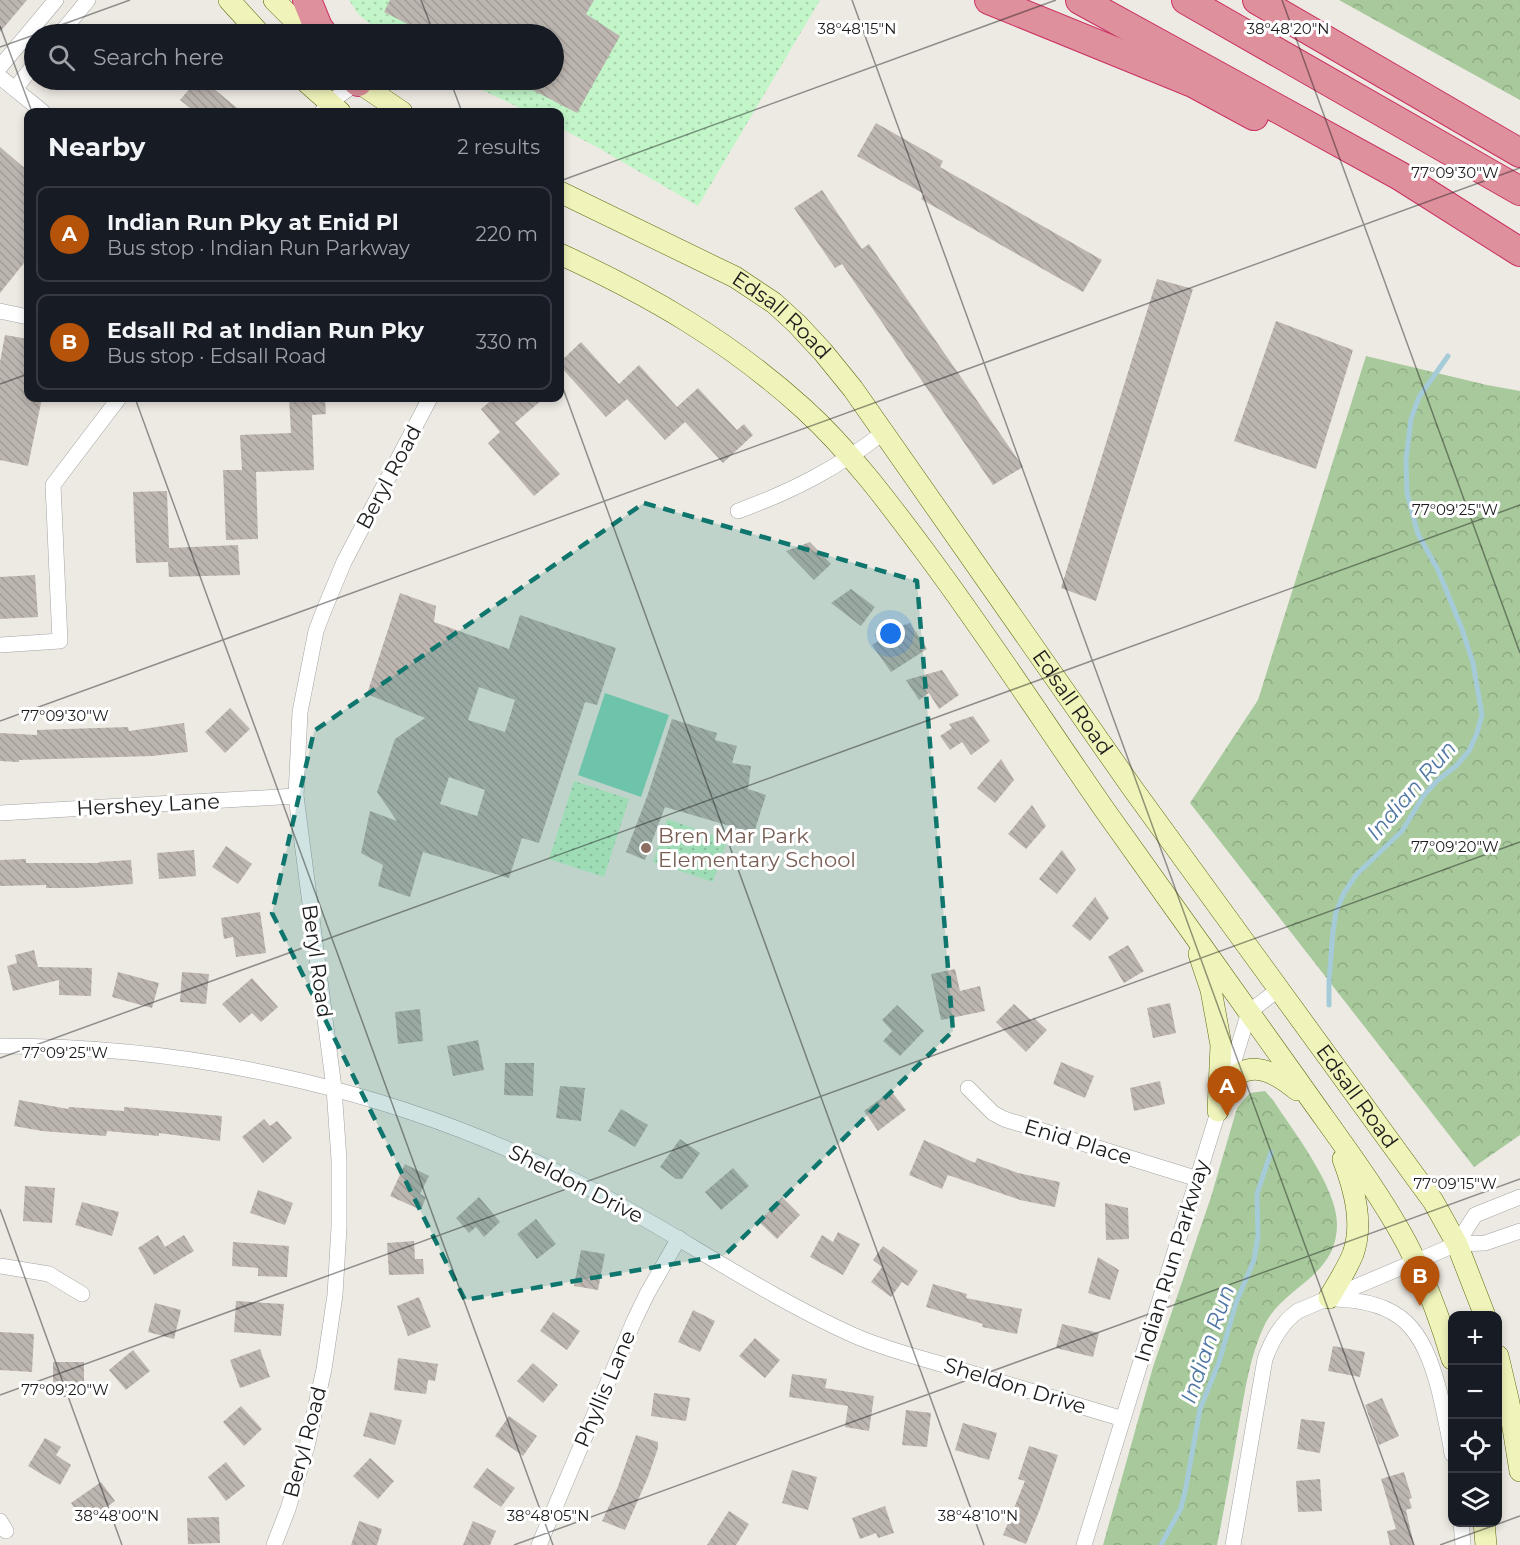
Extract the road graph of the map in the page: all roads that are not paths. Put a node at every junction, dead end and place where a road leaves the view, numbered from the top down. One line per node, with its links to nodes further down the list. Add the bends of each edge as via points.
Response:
1 (56, 0): 10 (street)
2 (88, 0): 11 (street)
3 (229, 0): 12 (main road)
4 (274, 0): 13 (main road)
5 (307, 0): 14 (highway)
6 (990, 0): 28 (highway, via 1193,83 1314,149)
7 (1080, 0): 28 (highway)
8 (1186, 0): 29 (highway)
9 (1257, 0): 27 (highway)
10 (36, 24)
11 (68, 24)
12 (251, 24)
13 (298, 24)
14 (317, 24)
15 (24, 38): 16 (street)
16 (0, 67)
17 (0, 77): 19 (street)
18 (24, 78): 19 (street)
19 (15, 89): 23 (street)
20 (314, 90): 24 (main road)
21 (349, 90): 25 (street)
22 (370, 90): 26 (main road)
23 (38, 108)
24 (332, 108)
25 (335, 108)
26 (396, 108)
27 (1520, 153)
28 (1366, 157): 31 (highway)
29 (1520, 191)
30 (564, 194): 37 (main road, Edsall Road, via 735,277 774,303 823,352)
31 (1520, 252)
32 (564, 256): 38 (main road, Edsall Road, via 663,306 719,340 805,410)
33 (0, 311): 34 (street)
34 (24, 316)
35 (116, 402): 40 (street, via 53,485 60,641)
36 (428, 402): 41 (street, Beryl Road, via 344,562 315,631 298,727)
37 (883, 433): 38 (street); 44 (main road, Edsall Road)
38 (851, 458): 39 (street, via 778,497); 43 (main road, Edsall Road, via 951,586)
39 (738, 511)
40 (0, 645)
41 (296, 796): 42 (street, Hershey Lane); 48 (street, Beryl Road)
42 (0, 813)
43 (1182, 919): 45 (main road, Edsall Road); 51 (main road, via 1203,965 1218,1022)
44 (1279, 989): 45 (street); 57 (main road, Edsall Road, via 1433,1201)
45 (1249, 1012): 47 (street, Indian Run Parkway); 50 (main road, Edsall Road)
46 (0, 1046): 48 (street, Sheldon Drive, via 61,1046 173,1056)
47 (1226, 1086): 50 (main road, via 1244,1071 1269,1071); 51 (street, Indian Run Parkway)
48 (334, 1088): 56 (street, Sheldon Drive, via 423,1116 505,1148 584,1185); 70 (street, Beryl Road, via 339,1160 335,1295 307,1446)
49 (968, 1088): 53 (street, Enid Place, via 1004,1119)
50 (1314, 1104): 52 (main road, Edsall Road)
51 (1218, 1111): 53 (street, Indian Run Parkway)
52 (1329, 1125): 58 (main road, Edsall Road); 61 (main road, via 1349,1176 1358,1225 1354,1251)
53 (1198, 1179): 65 (street, Indian Run Parkway)
54 (1520, 1197): 57 (street, via 1475,1215)
55 (1520, 1232): 57 (street, via 1485,1243)
56 (679, 1238): 65 (street, Sheldon Drive, via 806,1313 856,1336); 71 (street, Phyllis Lane, via 634,1321)
57 (1457, 1244): 58 (street); 62 (main road, Edsall Road)
58 (1416, 1261): 61 (street); 63 (main road, Edsall Road)
59 (0, 1266): 60 (street, via 49,1274)
60 (82, 1294)
61 (1329, 1298): 66 (street, via 1382,1307 1403,1319 1419,1335); 73 (street, via 1290,1317 1269,1348)
62 (1483, 1311)
63 (1448, 1347)
64 (1499, 1365): 67 (main road)
65 (1123, 1419): 72 (street, Indian Run Parkway)
66 (1448, 1426)
67 (1520, 1471)
68 (1461, 1527): 74 (street)
69 (1484, 1527): 75 (main road)
70 (274, 1545)
71 (539, 1545)
72 (1084, 1545)
73 (1233, 1545)
74 (1463, 1545)
75 (1486, 1545)

